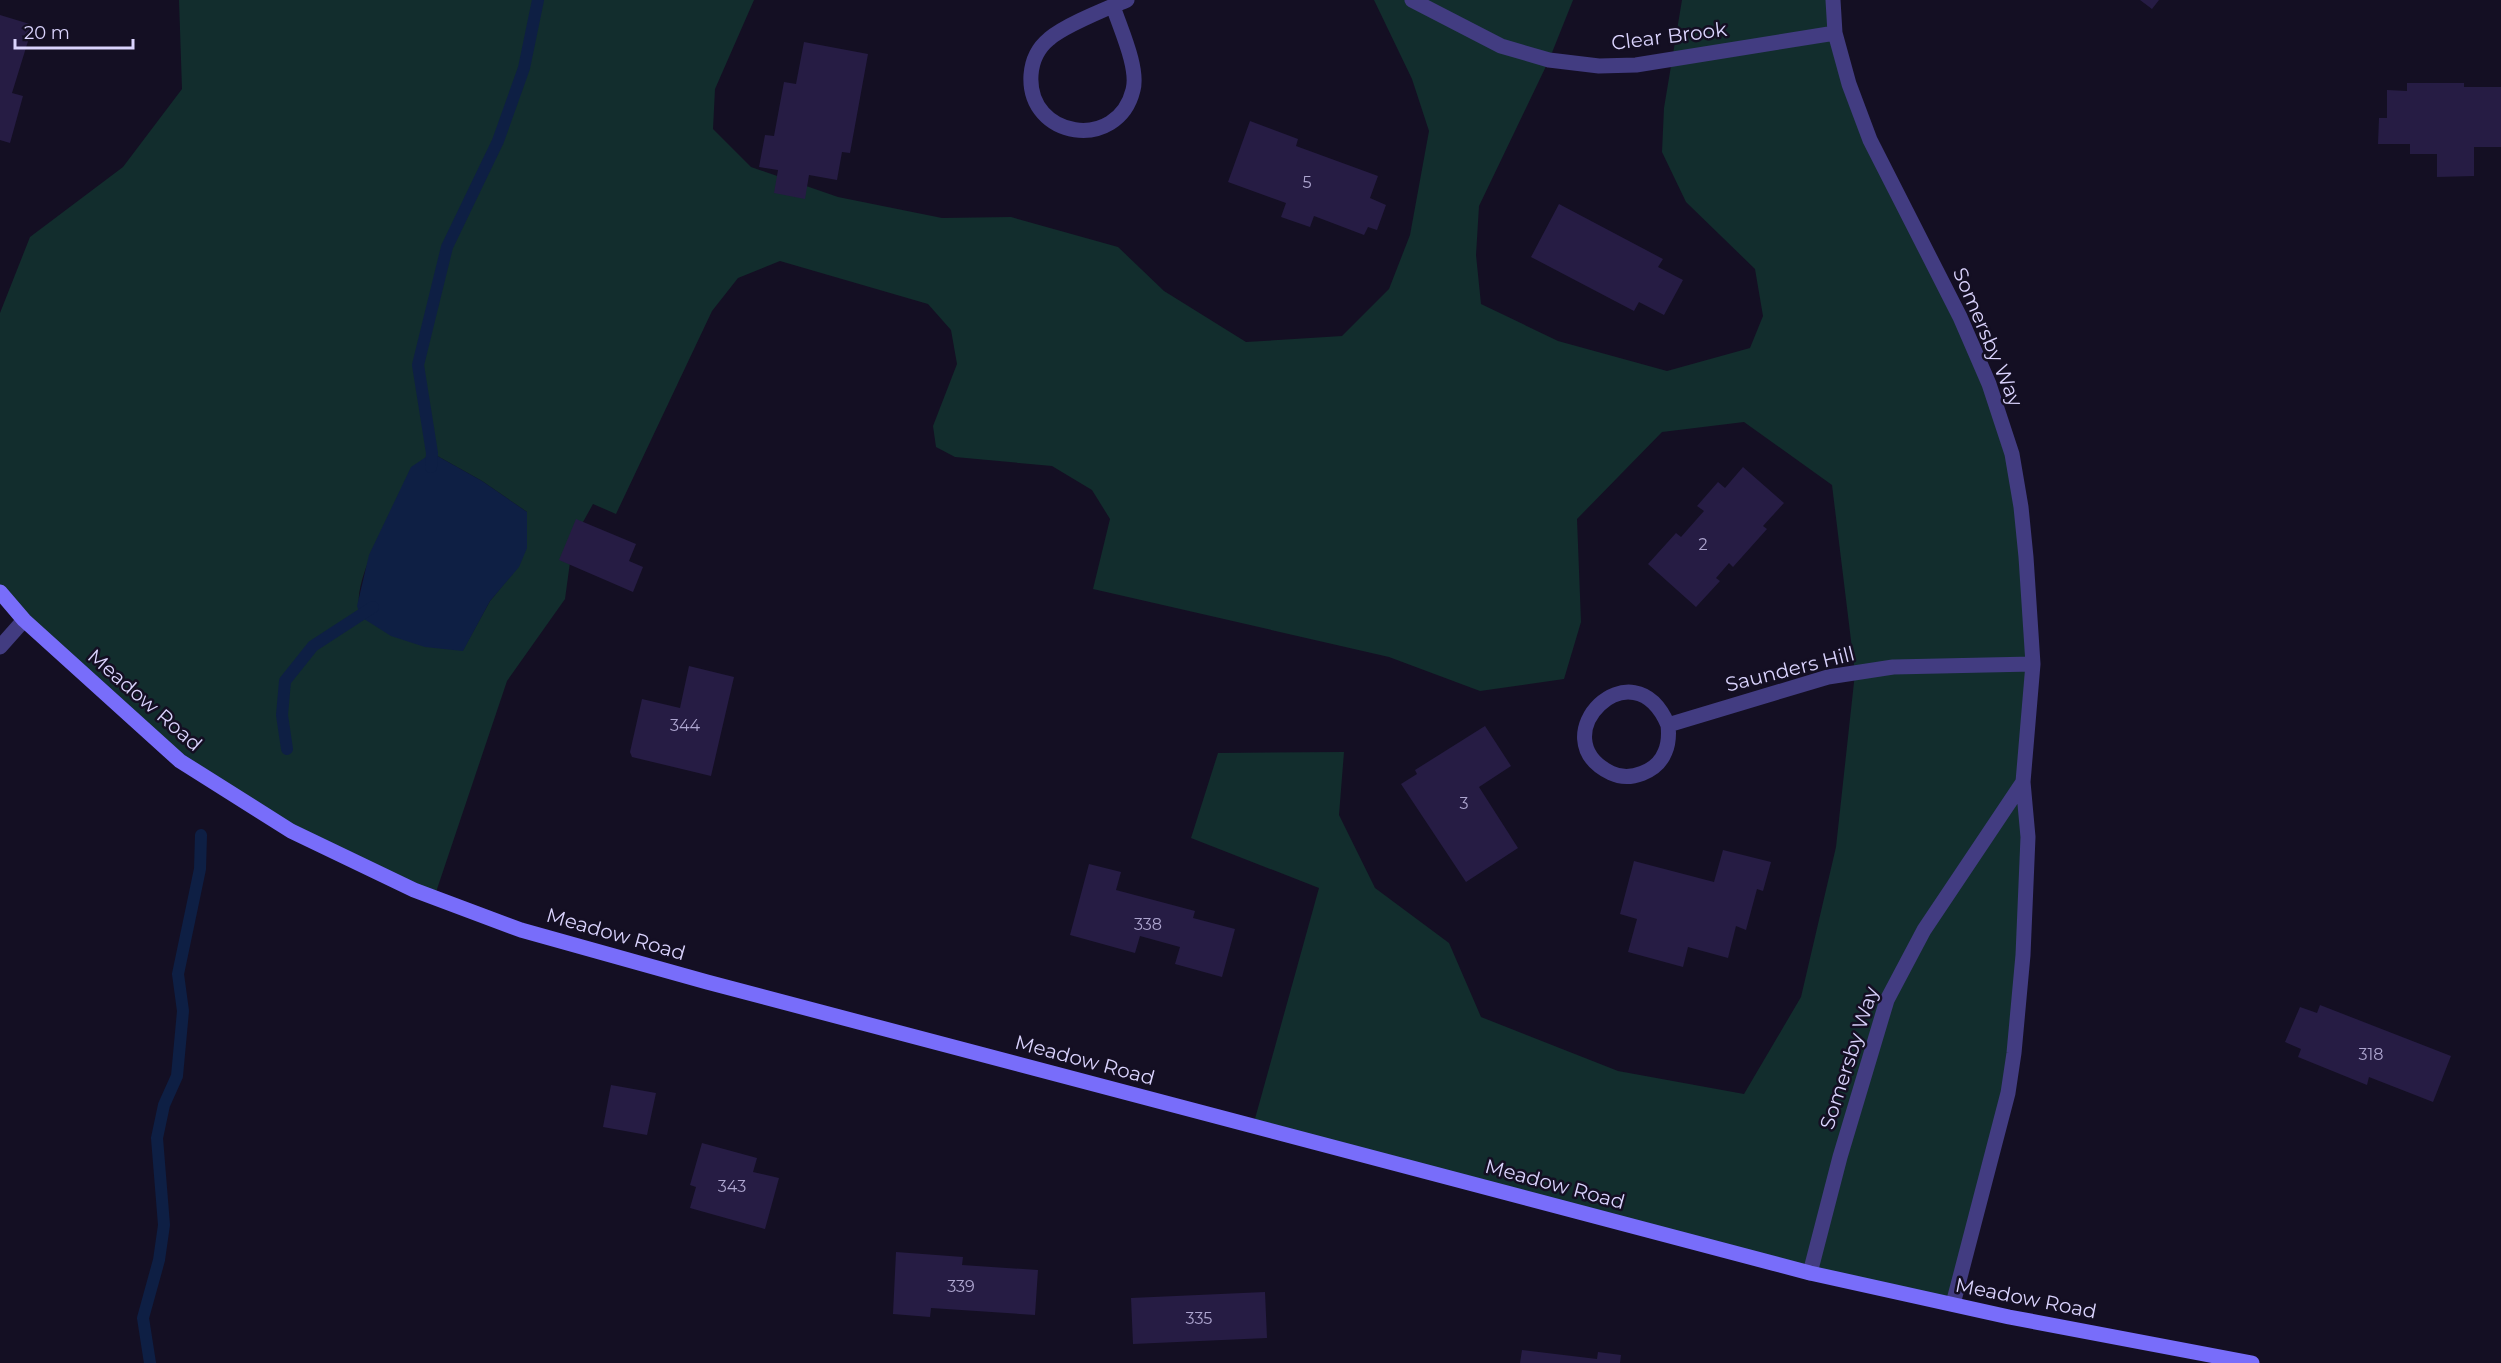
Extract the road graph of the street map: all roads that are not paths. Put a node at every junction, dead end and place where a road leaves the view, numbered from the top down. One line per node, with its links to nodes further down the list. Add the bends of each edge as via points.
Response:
1 (1412, 0): 4 (street, Clear Brook, via 1501,46 1549,60 1599,66 1636,65)
2 (1833, 0): 4 (street, Somersby Way)
3 (1120, 3): 3 (street, via 1050,38 1037,52 1030,83 1034,99 1055,124 1087,131 1103,127 1127,106 1134,89 1134,71)
4 (1835, 33): 8 (street, Somersby Way, via 1870,140 1960,317 1989,384 2012,454 2026,557)
5 (0, 592): 6 (street, Meadow Road)
6 (24, 620): 7 (street); 11 (street, Meadow Road, via 180,761 291,831 414,890 511,926 707,982)
7 (0, 647)
8 (2033, 664): 9 (street, Saunders Hill, via 1893,667 1828,677); 10 (street, Somersby Way)
9 (1668, 725): 9 (street, via 1652,701 1639,694 1613,695 1592,711 1585,735 1587,748 1603,769 1615,775 1644,773 1665,754)
10 (2023, 782): 11 (street, Somersby Way, via 1924,930 1887,1000); 12 (street, Somersby Way, via 2028,837 2014,1053 2008,1093)
11 (1810, 1273): 12 (street, Meadow Road)
12 (1953, 1304): 13 (street, Meadow Road)
13 (2252, 1363)

